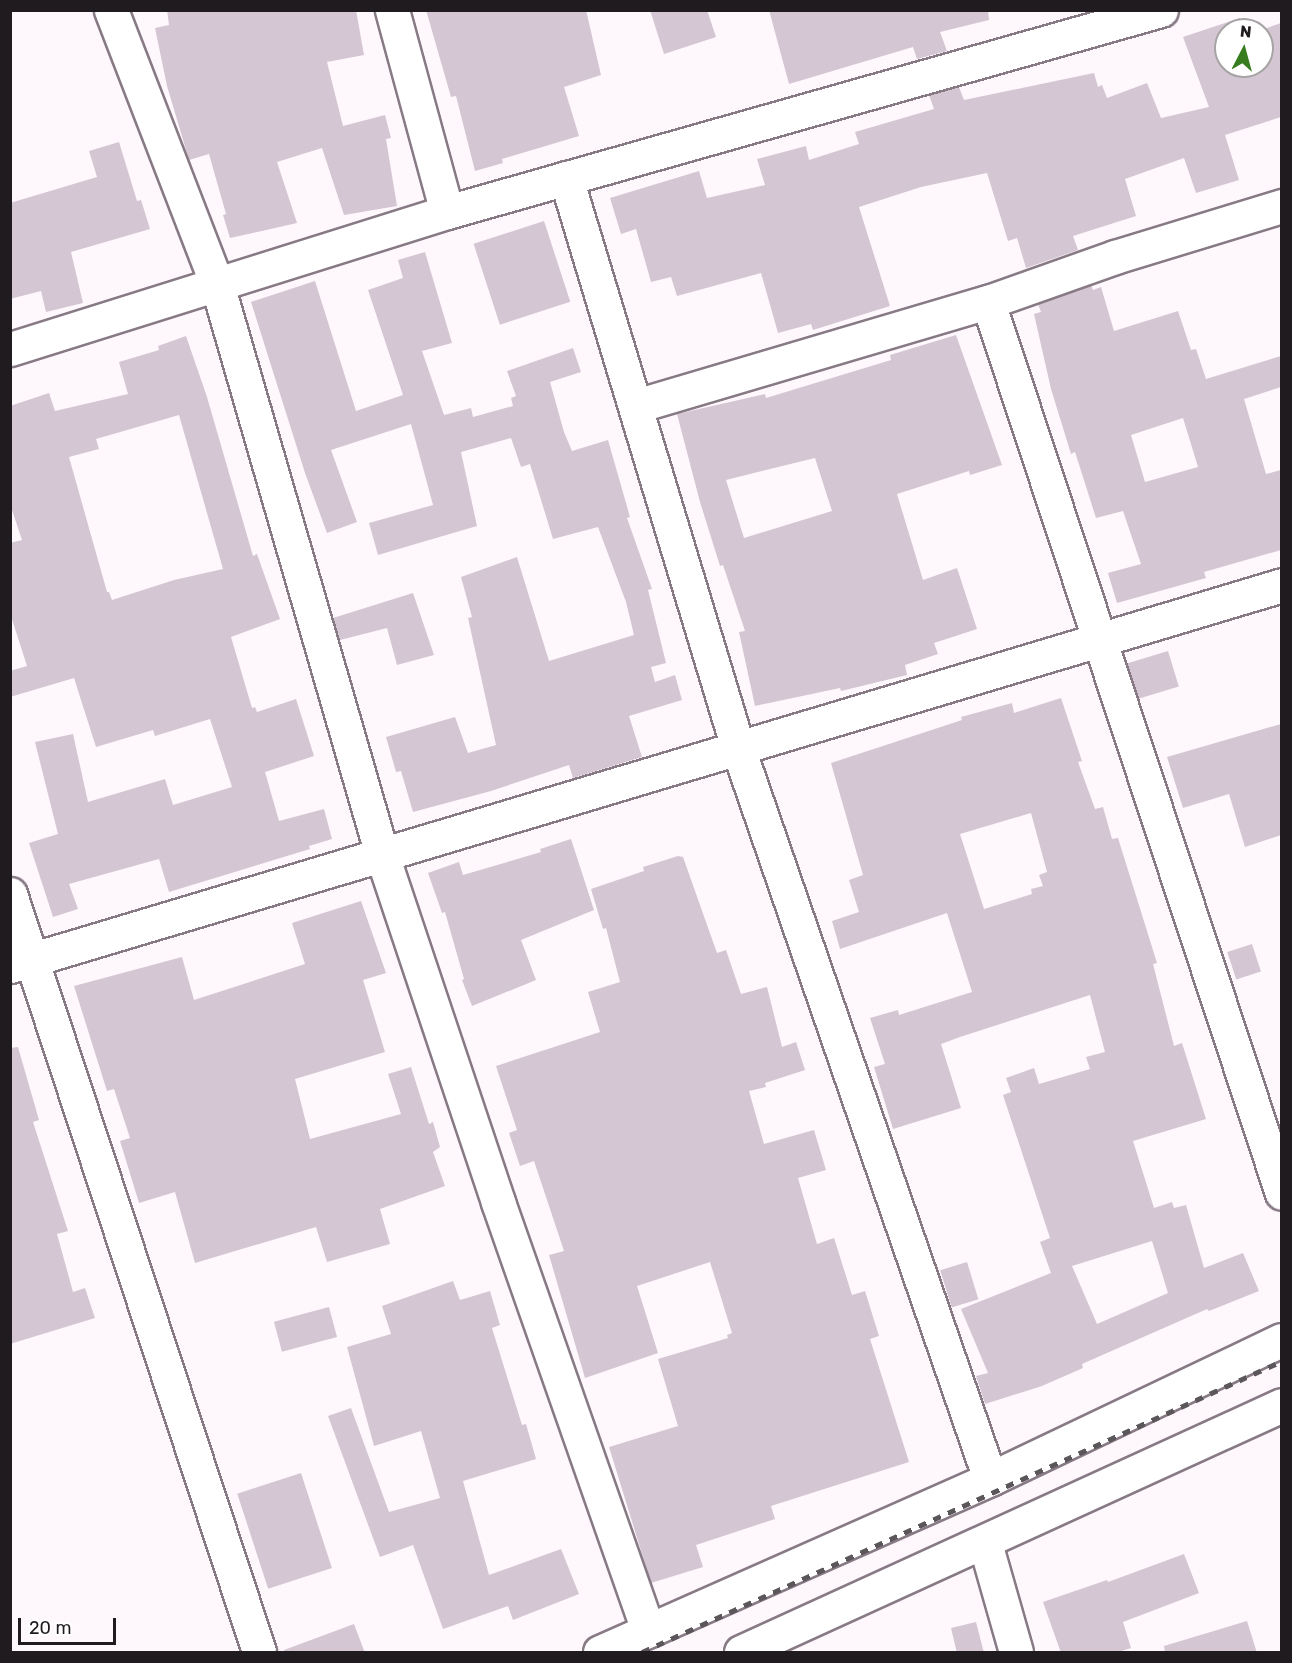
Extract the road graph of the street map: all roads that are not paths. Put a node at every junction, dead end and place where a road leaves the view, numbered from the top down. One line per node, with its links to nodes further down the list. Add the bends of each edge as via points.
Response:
1 (111, 10): 7 (street)
2 (392, 10): 6 (street)
3 (1156, 11): 4 (street)
4 (566, 178): 6 (street); 10 (street)
5 (1281, 206): 8 (street, via 1114,257)
6 (447, 212): 7 (street)
7 (217, 284): 9 (street); 14 (street)
8 (988, 302): 10 (street); 12 (street)
9 (10, 349)
10 (636, 406): 13 (street)
11 (1281, 585): 12 (street)
12 (1099, 640): 13 (street); 17 (street)
13 (738, 748): 14 (street); 20 (street)
14 (382, 855): 16 (street); 22 (street)
15 (10, 894): 16 (street)
16 (21, 963): 23 (street)
17 (1281, 1193)
18 (1281, 1340): 20 (street)
19 (1281, 1405): 21 (street)
20 (990, 1479): 22 (street)
21 (985, 1543): 25 (street); 26 (street)
22 (648, 1630): 24 (street)
23 (259, 1653)
24 (600, 1653)
25 (741, 1653)
26 (1016, 1653)

